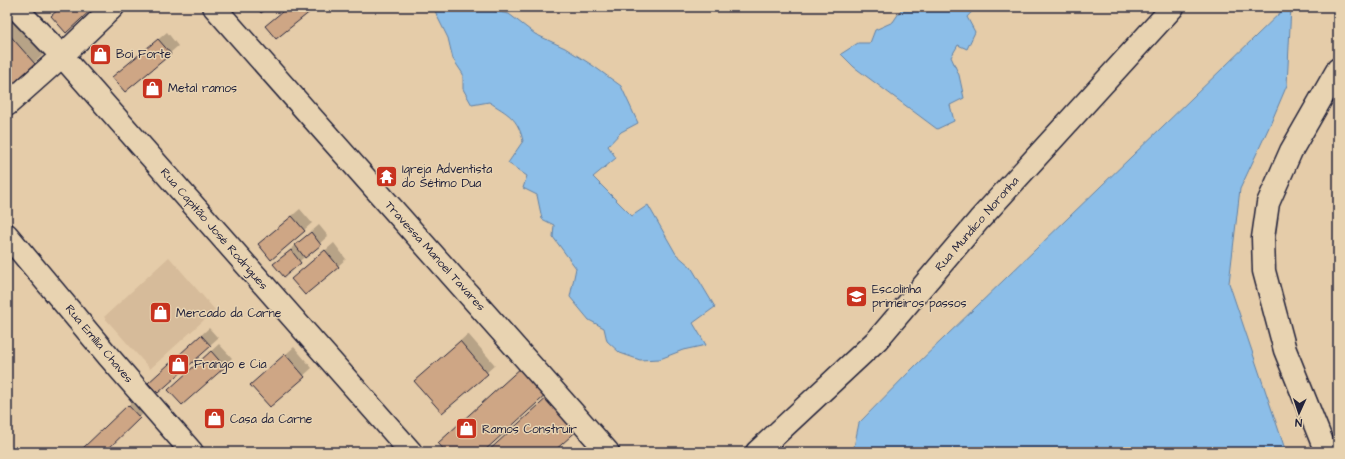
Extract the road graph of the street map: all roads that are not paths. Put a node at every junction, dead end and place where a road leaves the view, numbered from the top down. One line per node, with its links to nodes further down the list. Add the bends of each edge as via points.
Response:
1 (15, 7): 5 (street, Rua Capitão José Rodrigues)
2 (113, 7): 5 (street)
3 (214, 7): 11 (street, Travessa Manoel Tavares)
4 (1173, 7): 12 (street, Rua Mundico Noronha, via 979,220 878,339)
5 (62, 56): 7 (street); 10 (street, Rua Capitão José Rodrigues)
6 (1338, 69): 13 (street, via 1291,151 1268,203 1263,238 1264,271 1285,350)
7 (7, 105)
8 (7, 235): 9 (street, Rua Emília Chaves)
9 (192, 452)
10 (412, 452)
11 (608, 452)
12 (757, 452)
13 (1326, 452)

